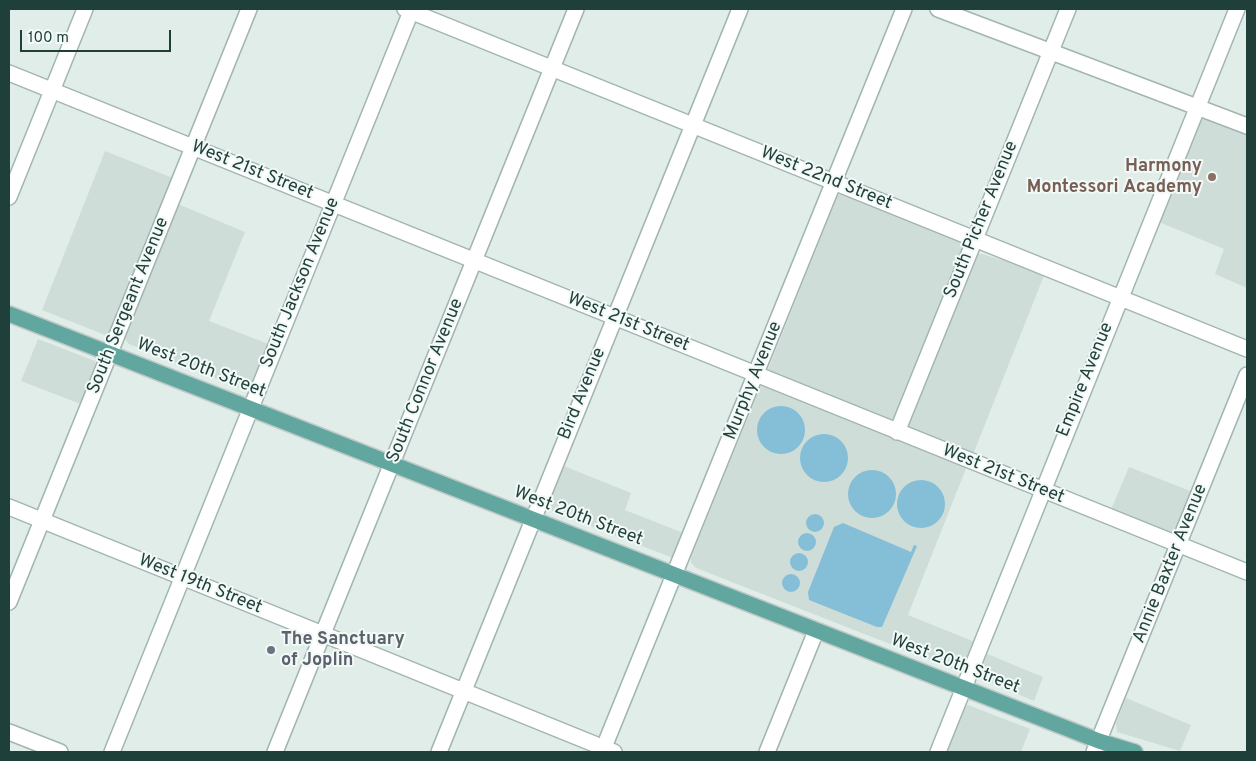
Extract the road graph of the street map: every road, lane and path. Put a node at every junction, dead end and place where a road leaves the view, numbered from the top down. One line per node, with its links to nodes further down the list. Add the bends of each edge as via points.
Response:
1 (85, 9): 13 (street)
2 (249, 9): 17 (street, South Sergeant Avenue)
3 (576, 9): 11 (street, South Connor Avenue)
4 (740, 9): 15 (street, Bird Avenue)
5 (904, 9): 18 (street, Murphy Avenue)
6 (938, 9): 10 (street)
7 (1068, 9): 10 (street, South Picher Avenue)
8 (1237, 9): 14 (street, Empire Avenue)
9 (410, 10): 11 (street, West 22nd Street); 20 (street, South Jackson Avenue)
10 (1051, 52): 14 (street); 21 (street, South Picher Avenue)
11 (552, 68): 15 (street, West 22nd Street); 22 (street, South Connor Avenue)
12 (9, 73): 13 (street, West 21st Street)
13 (52, 91): 17 (street, West 21st Street); 19 (street)
14 (1198, 106): 16 (street); 23 (street, Empire Avenue)
15 (693, 125): 18 (street, West 22nd Street); 25 (street, Bird Avenue)
16 (1247, 126)
17 (193, 147): 20 (street, West 21st Street); 27 (street, South Sergeant Avenue)
18 (834, 182): 21 (street, West 22nd Street); 28 (street, Murphy Avenue)
19 (9, 197)
20 (334, 204): 22 (street, West 21st Street); 30 (street, South Jackson Avenue)
21 (975, 239): 23 (street, West 22nd Street); 31 (street, South Picher Avenue)
22 (475, 260): 25 (street, West 21st Street); 32 (street, South Connor Avenue)
23 (1120, 298): 26 (street, West 22nd Street); 33 (street, Empire Avenue)
24 (9, 314): 27 (main road, West 20th Street)
25 (614, 317): 28 (street, West 21st Street); 35 (street, Bird Avenue)
26 (1247, 349)
27 (110, 353): 30 (main road, West 20th Street); 36 (street, South Sergeant Avenue)
28 (756, 375): 31 (street, West 21st Street); 39 (street, Murphy Avenue)
29 (1247, 375): 37 (street, Annie Baxter Avenue)
30 (251, 409): 32 (main road, West 20th Street); 40 (street, South Jackson Avenue)
31 (897, 432): 33 (street, West 21st Street)
32 (392, 464): 35 (main road, West 20th Street); 43 (street, South Connor Avenue)
33 (1042, 490): 37 (street, West 21st Street); 44 (street, Empire Avenue)
34 (9, 508): 36 (street, West 19th Street)
35 (533, 519): 39 (main road, West 20th Street); 45 (street, Bird Avenue)
36 (42, 521): 40 (street, West 19th Street); 41 (street, South Sergeant Avenue)
37 (1179, 545): 38 (street, West 21st Street); 47 (street, Annie Baxter Avenue)
38 (1247, 572)
39 (674, 575): 42 (main road, West 20th Street); 48 (street, Murphy Avenue)
40 (182, 578): 43 (street, West 19th Street); 50 (street, South Jackson Avenue)
41 (9, 602)
42 (816, 631): 44 (main road, West 20th Street); 53 (street)
43 (323, 635): 45 (street, West 19th Street); 51 (street, South Connor Avenue)
44 (964, 689): 47 (main road, West 20th Street); 54 (street, Empire Avenue)
45 (464, 691): 48 (street, West 19th Street); 52 (street, Bird Avenue)
46 (9, 732): 49 (street)
47 (1097, 747): 55 (main road, West 20th Street)
48 (607, 751)
49 (60, 752)
50 (112, 752)
51 (275, 752)
52 (439, 752)
53 (767, 752)
54 (938, 752)
55 (1135, 752)

